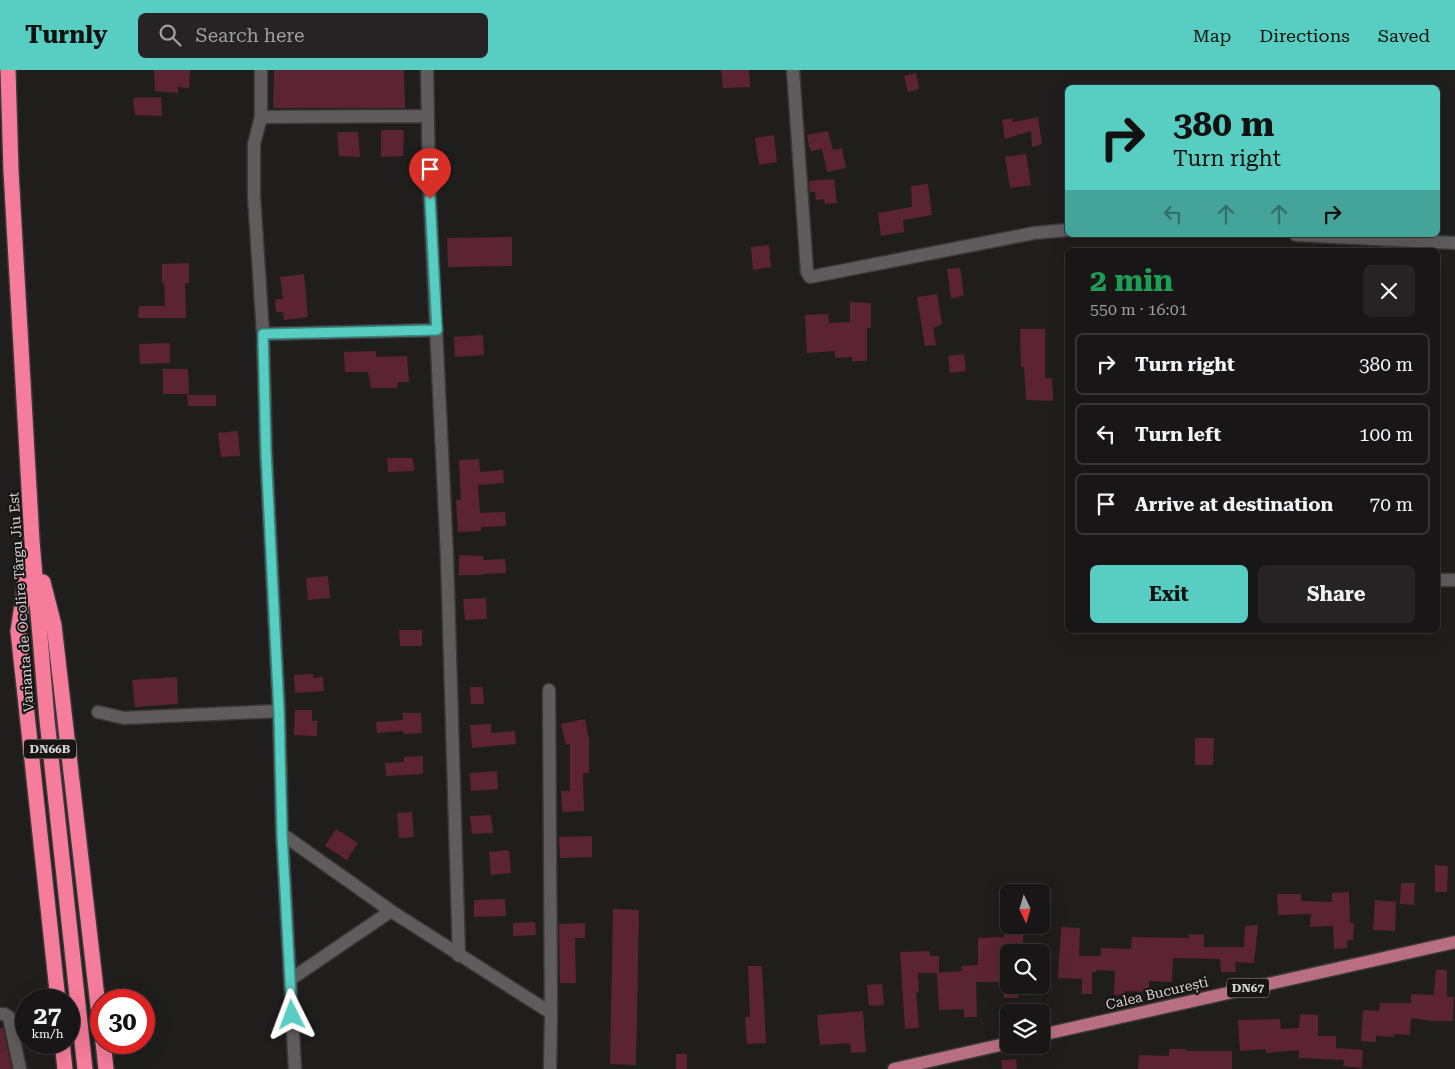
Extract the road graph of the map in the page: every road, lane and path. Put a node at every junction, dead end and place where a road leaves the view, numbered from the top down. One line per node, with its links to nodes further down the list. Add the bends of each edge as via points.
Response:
1 (8, 70): 12 (highway, Varianta de Ocolire Târgu Jiu Est / DN66B)
2 (261, 70): 6 (street)
3 (427, 70): 5 (street)
4 (792, 70): 7 (street, via 807,272 810,277 1034,233)
5 (426, 116): 6 (street); 10 (street)
6 (261, 117): 11 (street, via 254,144 254,165)
7 (1065, 230)
8 (1336, 237): 9 (street)
9 (1455, 243)
10 (437, 330): 11 (street); 21 (street)
11 (263, 334): 16 (street)
12 (32, 541): 23 (highway, via 18,631); 24 (highway, via 54,625); 33 (highway, Varianta de Ocolire Târgu Jiu Est / DN66B, via 47,720)
13 (1440, 580): 14 (street)
14 (1455, 580)
15 (549, 690): 25 (street)
16 (279, 711): 17 (street, via 124,718); 18 (street)
17 (98, 712)
18 (282, 834): 19 (street); 22 (street)
19 (391, 911): 21 (street); 22 (street)
20 (1455, 942): 27 (main road, Calea București / DN67)
21 (459, 956): 25 (street)
22 (291, 979): 35 (street)
23 (57, 989)
24 (96, 989)
25 (551, 1012): 36 (street)
26 (0, 1014): 31 (street, via 9,1017)
27 (1050, 1033)
28 (1000, 1045): 37 (main road)
29 (63, 1054): 32 (highway)
30 (104, 1054): 34 (highway)
31 (20, 1069)
32 (65, 1069)
33 (85, 1069)
34 (106, 1069)
35 (295, 1069)
36 (550, 1069)
37 (894, 1069)

